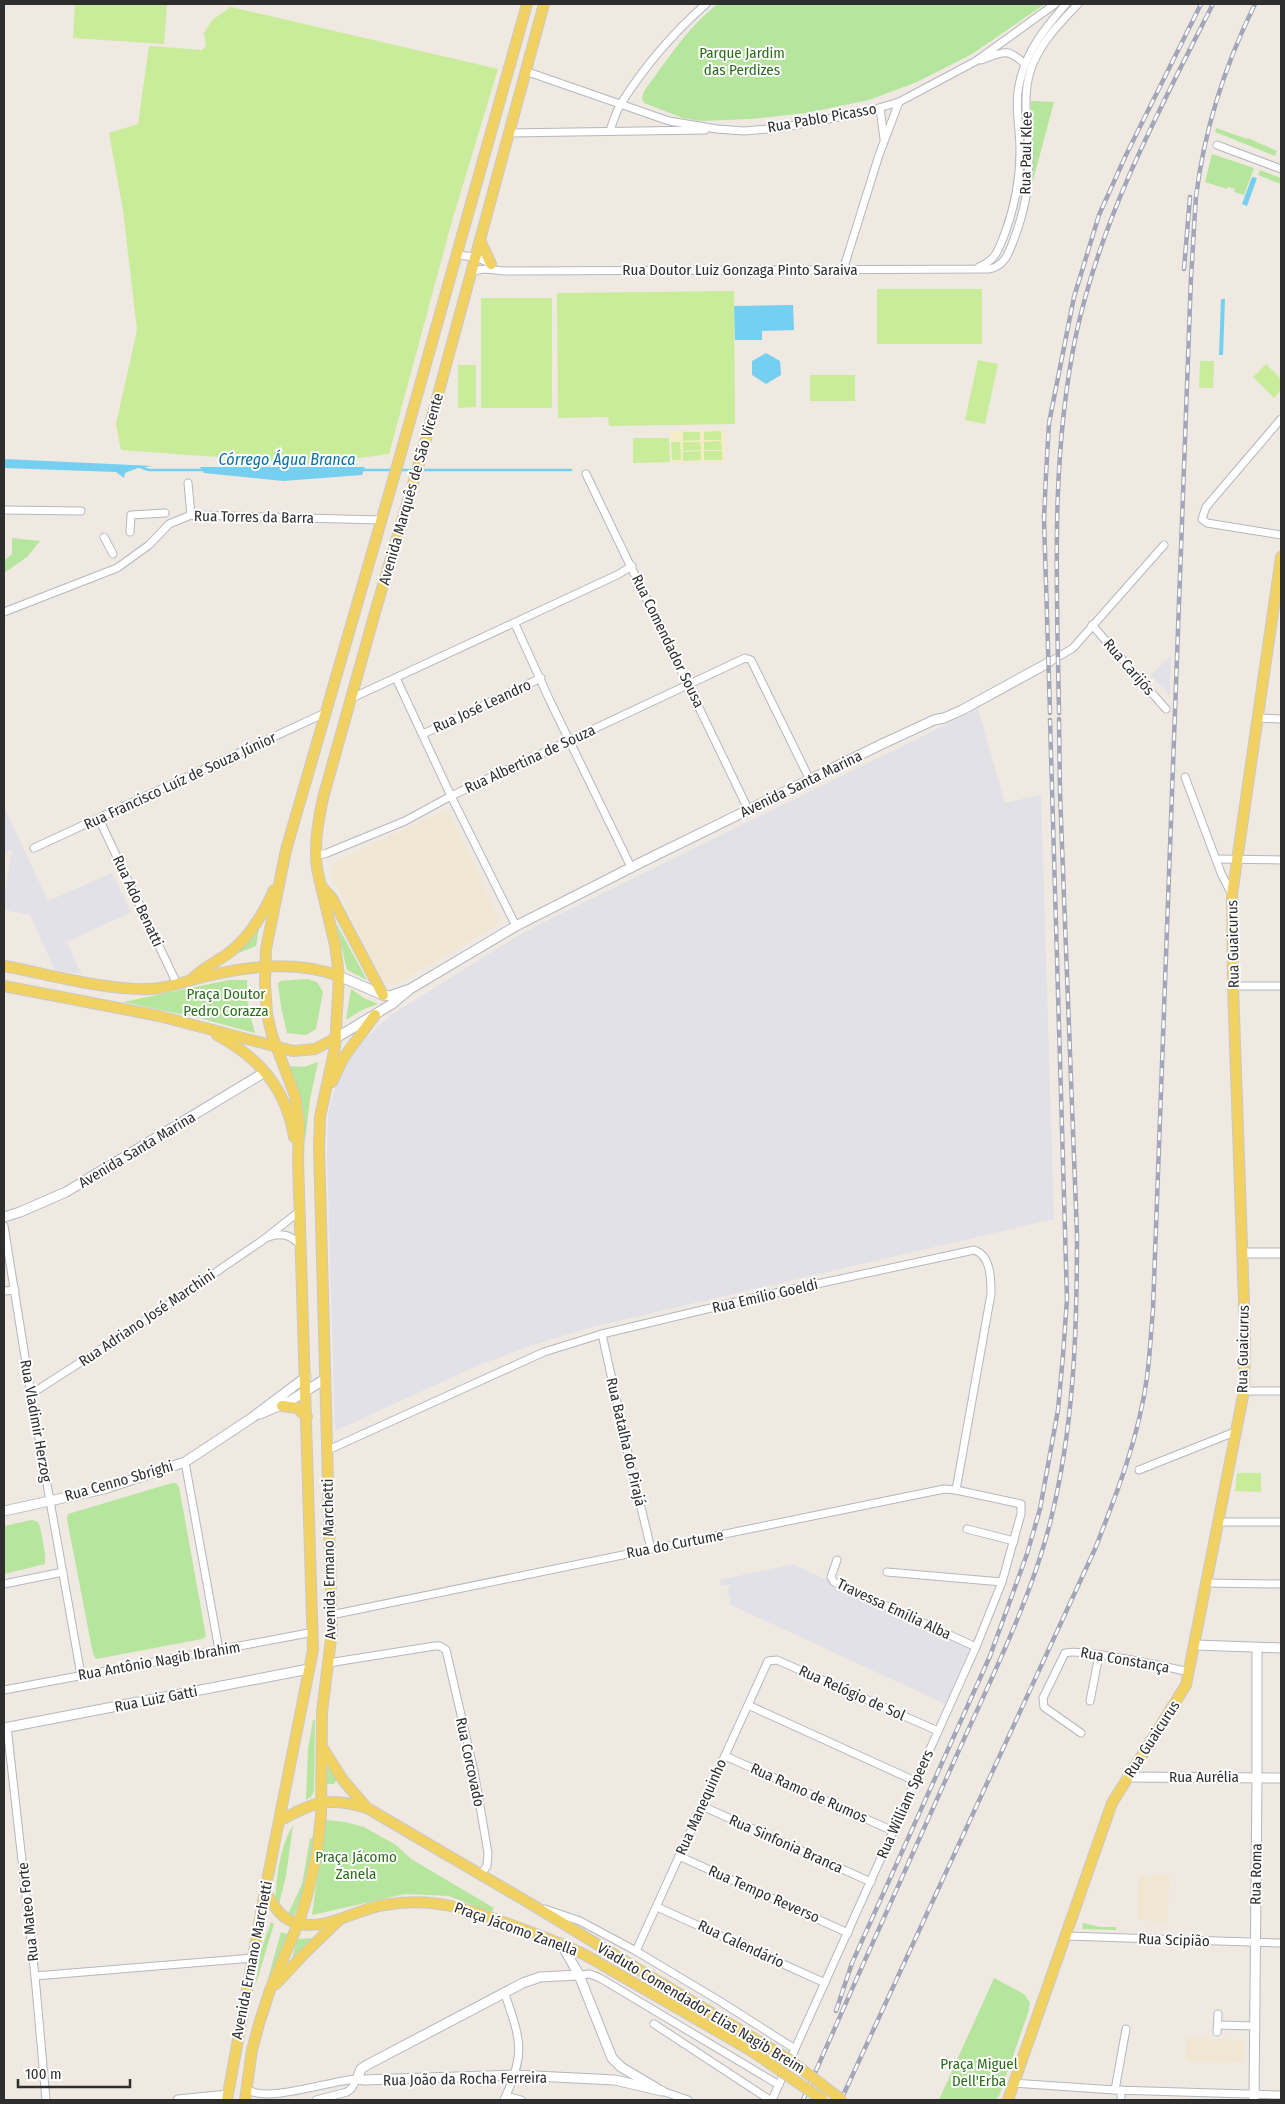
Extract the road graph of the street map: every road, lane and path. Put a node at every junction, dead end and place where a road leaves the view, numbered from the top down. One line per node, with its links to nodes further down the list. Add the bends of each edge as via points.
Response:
1 (527, 4): 20 (main road, Avenida Marquês de São Vicente)
2 (544, 4): 9 (main road, Avenida Marquês de São Vicente)
3 (706, 4): 11 (street, via 670,39)
4 (1055, 4): 7 (street, Rua Pablo Picasso)
5 (1066, 4): 8 (street, Rua Paul Klee, via 1032,47)
6 (1078, 4): 23 (street, Rua Paul Klee, via 1045,42 1030,72 1027,87 1028,188 1024,211 1009,252 998,266)
7 (976, 61): 8 (street, Rua Pablo Picasso, via 1005,52); 10 (street, Rua Pablo Picasso)
8 (1025, 64): 23 (street, Rua Paul Klee, via 1017,100 1018,190 996,255 992,261)
9 (525, 71): 11 (street, Rua Pablo Picasso); 15 (main road, Avenida Marquês de São Vicente)
10 (899, 102): 12 (street, Rua Pablo Picasso); 16 (street)
11 (621, 103): 13 (street, Rua Pablo Picasso, via 669,121); 14 (street)
12 (880, 108): 13 (street, Rua Pablo Picasso, via 778,128); 16 (street)
13 (717, 129): 14 (street, Rua Pablo Picasso)
14 (610, 131): 15 (street, Rua Pablo Picasso)
15 (508, 133): 19 (main road, Avenida Marquês de São Vicente)
16 (884, 142): 24 (street)
17 (1217, 145): 18 (street)
18 (1281, 169)
19 (481, 233): 21 (main road, Avenida Marquês de São Vicente); 22 (main road, via 482,248)
20 (457, 255): 21 (street, Rua Doutor Luiz Gonzaga Pinto Saraiva); 34 (main road, Avenida Marquês de São Vicente)
21 (475, 257): 22 (street, Rua Doutor Luiz Gonzaga Pinto Saraiva); 26 (main road, Avenida Marquês de São Vicente)
22 (491, 264): 25 (street, Rua Doutor Luiz Gonzaga Pinto Saraiva)
23 (976, 268): 24 (street, Rua Doutor Luiz Gonzaga Pinto Saraiva)
24 (843, 270): 25 (street, Rua Doutor Luiz Gonzaga Pinto Saraiva)
25 (504, 271): 26 (street, Rua Doutor Luiz Gonzaga Pinto Saraiva, via 480,269)
26 (470, 274): 49 (main road, Avenida Marquês de São Vicente)
27 (1281, 419): 36 (street, via 1206,507 1202,519 1204,522)
28 (586, 474): 41 (street, Rua Comendador Sousa)
29 (188, 483): 33 (street)
30 (4, 510): 31 (street)
31 (81, 512)
32 (165, 513): 35 (street, via 131,515)
33 (192, 515): 34 (street, Rua Torres da Barra); 42 (street, Rua Torres da Barra, via 169,524 149,545 117,568)
34 (381, 520): 51 (main road, Avenida Marquês de São Vicente)
35 (130, 532)
36 (1281, 535)
37 (104, 538): 39 (street)
38 (1164, 545): 44 (street, Avenida Santa Marina)
39 (113, 554)
40 (1281, 557): 52 (main road, Rua Guaicurus)
41 (632, 566): 43 (street); 48 (street, Rua Comendador Sousa)
42 (4, 612)
43 (515, 624): 46 (street); 47 (street)
44 (1092, 625): 45 (street, Avenida Santa Marina, via 1073,648); 50 (street, Rua Carijós)
45 (1048, 663): 57 (street, Avenida Santa Marina, via 962,710 934,720)
46 (396, 678): 49 (street); 54 (street)
47 (541, 678): 54 (street, Rua José Leandro); 55 (street)
48 (688, 685): 55 (street, Rua Albertina de Souza); 57 (street, Rua Albertina de Souza, via 743,659 751,660); 59 (street, Rua Comendador Sousa)
49 (352, 698): 62 (main road, Avenida Marquês de São Vicente, via 323,798)
50 (1166, 709)
51 (326, 713): 60 (street, Rua Francisco Luíz de Souza Júnior); 67 (main road, Avenida Marquês de São Vicente, via 286,850)
52 (1257, 718): 53 (street); 64 (main road, Rua Guaicurus)
53 (1281, 718)
54 (423, 734): 58 (street)
55 (570, 740): 58 (street, Rua Albertina de Souza); 66 (street)
56 (1185, 777): 63 (street)
57 (810, 780): 59 (street, Avenida Santa Marina)
58 (451, 796): 62 (street, Rua Albertina de Souza, via 404,821); 70 (street)
59 (748, 809): 66 (street, Avenida Santa Marina)
60 (99, 818): 61 (street, Rua Francisco Luíz de Souza Júnior); 75 (street, Rua Ado Benatti)
61 (34, 848)
62 (316, 856): 68 (main road, Avenida Marquês de São Vicente)
63 (1216, 859): 64 (street); 69 (street)
64 (1236, 859): 65 (street); 69 (main road, Rua Guaicurus)
65 (1281, 860)
66 (631, 868): 70 (street, Avenida Santa Marina)
67 (280, 884): 72 (main road, Avenida Marquês de São Vicente, via 266,949); 74 (main road, via 274,889 262,918 243,940)
68 (321, 885): 73 (main road, Avenida Marquês de São Vicente); 80 (main road, via 332,898)
69 (1232, 895): 77 (main road, Rua Guaicurus)
70 (516, 926): 79 (street, Avenida Santa Marina)
71 (4, 966): 75 (main road, via 115,987 153,989)
72 (266, 967): 73 (main road, via 306,967); 74 (main road, via 228,971); 84 (main road, via 267,1012)
73 (339, 976): 80 (street); 83 (main road)
74 (189, 981): 75 (main road)
75 (177, 984)
76 (4, 986): 82 (main road)
77 (1233, 986): 78 (street); 93 (main road, Rua Guaicurus)
78 (1281, 986)
79 (410, 990): 80 (street, Avenida Santa Marina); 81 (street, Avenida Santa Marina)
80 (383, 995)
81 (374, 1015): 83 (street, Avenida Santa Marina); 86 (main road, via 344,1057)
82 (196, 1025): 84 (main road); 85 (main road, via 232,1043)
83 (336, 1038): 84 (main road, via 303,1052); 86 (main road, Avenida Ermano Marchetti)
84 (277, 1048): 87 (main road, Avenida Ermano Marchetti, via 295,1096 299,1125)
85 (265, 1072): 87 (main road, via 278,1088 286,1106); 89 (street, Avenida Santa Marina, via 66,1192)
86 (324, 1098): 99 (main road, Avenida Ermano Marchetti, via 319,1147)
87 (298, 1160): 88 (main road, Avenida Ermano Marchetti)
88 (301, 1210): 91 (street, Rua Adriano José Marchini); 92 (main road, Avenida Ermano Marchetti)
89 (4, 1217)
90 (4, 1226): 95 (street, Rua Vladimir Herzog)
91 (263, 1240): 92 (street, Rua Adriano José Marchini, via 284,1234); 103 (street, Rua Adriano José Marchini)
92 (302, 1247): 98 (main road, Avenida Ermano Marchetti)
93 (1242, 1253): 94 (street); 101 (main road, Rua Guaicurus)
94 (1281, 1253)
95 (15, 1290): 96 (street); 103 (street, Rua Vladimir Herzog)
96 (4, 1291)
97 (602, 1334): 108 (street, Rua Emílio Goeldi, via 544,1352); 111 (street, Rua Emílio Goeldi, via 757,1297 979,1251 987,1260 991,1294); 119 (street, Rua Batalha do Pirajá)
98 (306, 1377): 100 (main road, Avenida Ermano Marchetti); 105 (street, Rua Cenno Sbrighi)
99 (325, 1379): 100 (street, Rua Cenno Sbrighi); 108 (main road, Avenida Ermano Marchetti)
100 (306, 1391): 104 (street, Rua Cenno Sbrighi); 106 (main road, Avenida Ermano Marchetti)
101 (1244, 1391): 102 (street); 107 (main road, Rua Guaicurus)
102 (1281, 1391)
103 (31, 1394): 112 (street, Rua Vladimir Herzog)
104 (282, 1406): 105 (street, Rua Cenno Sbrighi); 106 (main road, via 297,1408)
105 (253, 1417): 109 (street, Rua Cenno Sbrighi)
106 (307, 1417): 128 (main road, Avenida Ermano Marchetti)
107 (1237, 1430): 110 (street); 115 (main road, Rua Guaicurus)
108 (328, 1450): 127 (main road, Avenida Ermano Marchetti)
109 (185, 1462): 112 (street, Rua Cenno Sbrighi, via 104,1489); 133 (street)
110 (1139, 1470)
111 (956, 1490): 113 (street, Rua do Curtume); 119 (street, Rua do Curtume, via 944,1489)
112 (50, 1500): 114 (street, Rua Cenno Sbrighi); 121 (street, Rua Vladimir Herzog)
113 (1019, 1503): 118 (street, Rua William Speers, via 1022,1507)
114 (4, 1511)
115 (1218, 1522): 116 (street); 124 (main road, Rua Guaicurus)
116 (1281, 1522)
117 (967, 1529): 118 (street)
118 (1014, 1541): 123 (street, Rua William Speers)
119 (652, 1549): 127 (street, Rua do Curtume)
120 (837, 1560): 130 (street, Travessa Emília Alba, via 831,1576 834,1582)
121 (62, 1572): 125 (street); 139 (street, Rua Vladimir Herzog)
122 (887, 1572): 123 (street)
123 (1002, 1582): 130 (street, Rua William Speers)
124 (1206, 1583): 126 (street); 129 (main road, Rua Guaicurus)
125 (4, 1584)
126 (1281, 1584)
127 (331, 1615): 135 (main road, Avenida Ermano Marchetti)
128 (314, 1632): 133 (street, Rua Antônio Nagib Ibrahim); 137 (main road, Avenida Ermano Marchetti)
129 (1195, 1645): 131 (street); 138 (main road, Rua Guaicurus)
130 (976, 1646): 144 (street, Rua William Speers)
131 (1257, 1648): 132 (street); 149 (street, Rua Roma)
132 (1281, 1648)
133 (219, 1650): 139 (street, Rua Antônio Nagib Ibrahim)
134 (1098, 1655): 138 (street, Rua Constança); 141 (street); 145 (street, Rua Constança, via 1068,1651 1062,1654 1043,1698 1044,1707)
135 (328, 1663): 146 (main road, Avenida Ermano Marchetti); 158 (street, Rua Corcovado, via 436,1646 444,1648 474,1771 488,1853 487,1866)
136 (766, 1663): 142 (street, Rua Manequinho); 144 (street, Rua Relógio de Sol, via 776,1660)
137 (309, 1670): 143 (street, Rua Luiz Gatti); 155 (main road, Avenida Ermano Marchetti)
138 (1189, 1672): 148 (main road, Rua Guaicurus, via 1183,1692)
139 (81, 1675): 140 (street, Rua Antônio Nagib Ibrahim)
140 (4, 1690)
141 (1090, 1701)
142 (748, 1705): 147 (street, Rua Manequinho); 151 (street)
143 (5, 1727): 175 (street, Rua Mateo Forte)
144 (938, 1731): 151 (street, Rua William Speers)
145 (1082, 1733)
146 (321, 1744): 152 (main road, Avenida Ermano Marchetti); 154 (main road, via 339,1775)
147 (725, 1756): 153 (street, Rua Manequinho); 156 (street, Rua Ramo de Rumos)
148 (1128, 1777): 149 (street, Rua Aurélia); 167 (main road, Rua Guaicurus, via 1112,1804)
149 (1258, 1778): 150 (street, Rua Aurélia); 168 (street, Rua Roma)
150 (1281, 1778)
151 (915, 1781): 156 (street, Rua William Speers)
152 (321, 1802): 154 (main road, Praça Jácomo Zanella, via 341,1801); 155 (main road); 164 (main road, Avenida Ermano Marchetti, via 314,1870)
153 (702, 1806): 157 (street, Rua Manequinho); 159 (street, Rua Sinfonia Branca)
154 (367, 1808): 158 (main road, Praça Jácomo Zanella)
155 (279, 1821): 160 (main road, Avenida Ermano Marchetti)
156 (893, 1831): 159 (street, Rua William Speers)
157 (679, 1856): 162 (street, Rua Manequinho); 165 (street, Rua Tempo Reverso)
158 (480, 1874): 161 (main road, Praça Jácomo Zanella)
159 (870, 1882): 165 (street, Rua William Speers)
160 (265, 1891): 164 (main road, via 283,1916); 173 (main road, Avenida Ermano Marchetti)
161 (531, 1904): 166 (main road, Praça Jácomo Zanella); 171 (street, via 580,1921)
162 (657, 1906): 171 (street, Rua Manequinho); 176 (street, Rua Calendário)
163 (340, 1919): 164 (main road, Praça Jácomo Zanella); 170 (main road, Praça Jácomo Zanella, via 383,1905 436,1902 474,1911); 177 (main road)
164 (298, 1924): 177 (main road, Avenida Ermano Marchetti)
165 (848, 1932): 176 (street, Rua William Speers)
166 (583, 1936): 203 (main road, Viaduto Comendador Elias Nagib Breim, bridge, via 764,2043)
167 (1066, 1936): 168 (street, Rua Scipião); 186 (main road, Rua Guaicurus)
168 (1255, 1942): 169 (street, Rua Scipião); 181 (street, Rua Roma)
169 (1281, 1943)
170 (561, 1944): 172 (main road, Praça Jácomo Zanella); 174 (street)
171 (636, 1951): 183 (street)
172 (587, 1956): 202 (main road, Viaduto Comendador Elias Nagib Breim, bridge, via 750,2050)
173 (253, 1958): 175 (street); 193 (main road, Avenida Ermano Marchetti)
174 (579, 1975): 178 (street, via 540,1977); 187 (street, Viaduto Comendador Elias Nagib Breim, via 590,1974 600,1978); 191 (street, via 612,2058)
175 (35, 1976): 195 (street, Rua Mateo Forte)
176 (825, 1983): 183 (street, Rua William Speers)
177 (270, 1990): 188 (main road, Avenida Ermano Marchetti, via 252,2050)
178 (504, 1994): 184 (street, via 520,2044); 185 (street, via 367,2065)
179 (1218, 2014): 181 (street, via 1218,2029)
180 (654, 2024): 201 (street)
181 (1254, 2026): 192 (street, Rua Roma)
182 (1126, 2029): 189 (street)
183 (795, 2049): 187 (street, Rua William Speers)
184 (515, 2075): 185 (street, Rua João da Rocha Ferreira); 191 (street, Rua João da Rocha Ferreira, via 615,2080); 194 (street)
185 (357, 2078): 188 (street, via 273,2095 257,2095); 198 (street, via 347,2092)
186 (1014, 2083): 189 (street); 204 (main road, Rua Guaicurus)
187 (779, 2085): 201 (street, Rua William Speers)
188 (247, 2089): 197 (main road, Avenida Ermano Marchetti)
189 (1118, 2090): 192 (street); 205 (street)
190 (1281, 2095): 192 (street)
191 (660, 2096): 200 (street)
192 (1254, 2097)
193 (227, 2098): 196 (street)
194 (505, 2098): 199 (street)
195 (45, 2099)
196 (178, 2100)
197 (245, 2100)
198 (316, 2100)
199 (521, 2100)
200 (688, 2100)
201 (771, 2100)
202 (824, 2100)
203 (842, 2100)
204 (1008, 2100)
205 (1121, 2100)

